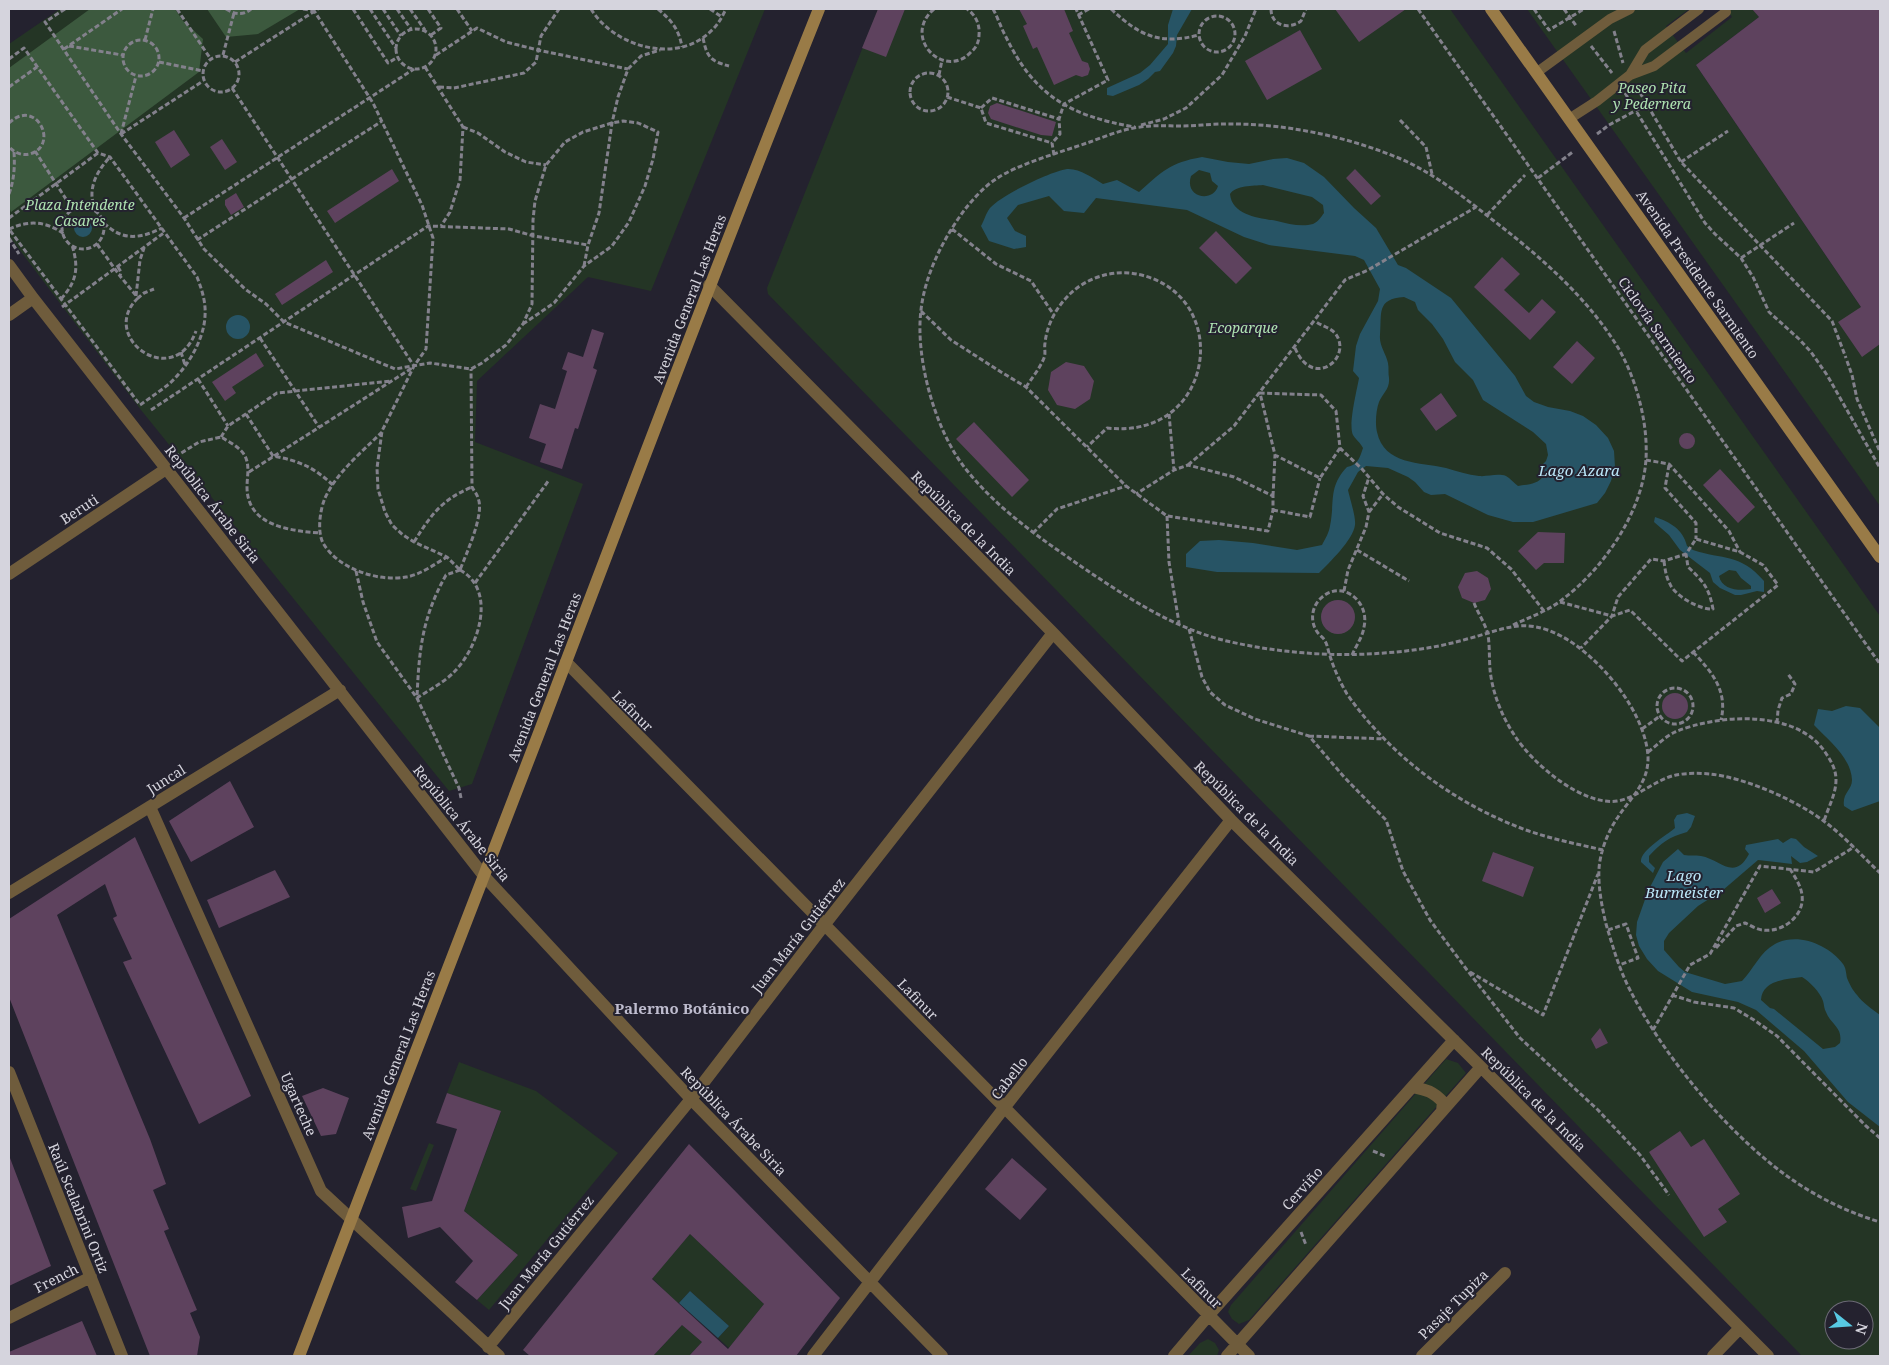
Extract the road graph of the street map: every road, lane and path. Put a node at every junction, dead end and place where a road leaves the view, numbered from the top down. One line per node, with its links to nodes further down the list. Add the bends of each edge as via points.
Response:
1 (65, 9): 55 (path, via 45,22)
2 (122, 9): 53 (path)
3 (153, 9): 52 (path)
4 (177, 9): 63 (path)
5 (226, 9): 39 (path)
6 (251, 9): 39 (path)
7 (303, 9): 37 (path)
8 (353, 9): 62 (path, via 388,63)
9 (371, 9): 56 (path)
10 (383, 9): 48 (path)
11 (398, 9): 44 (path)
12 (410, 9): 45 (path)
13 (428, 9): 47 (path, via 441,28)
14 (457, 9): 46 (path)
15 (559, 9): 57 (path, via 541,36)
16 (591, 9): 58 (path, via 614,33 638,46)
17 (658, 9): 54 (path, via 680,33)
18 (710, 9): 41 (path)
19 (726, 9): 41 (path)
20 (819, 9): 139 (main road, Avenida General Las Heras)
21 (934, 9): 65 (path, via 924,21 923,40 933,56)
22 (967, 9): 65 (path, via 980,28 976,47 961,60)
23 (993, 9): 85 (path, via 1028,76)
24 (1076, 9): 40 (path)
25 (1089, 9): 40 (path)
26 (1111, 9): 49 (path, via 1129,26 1163,40)
27 (1256, 9): 94 (path, via 1245,36 1222,75 1186,108)
28 (1271, 9): 29 (path, via 1279,24 1291,26 1301,21)
29 (1306, 9)
30 (1418, 9): 225 (path, Ciclovía Sarmiento)
31 (1490, 9): 74 (main road, Avenida Presidente Sarmiento)
32 (1534, 9): 42 (path, via 1549,30)
33 (1564, 9): 42 (path)
34 (1584, 9): 42 (path)
35 (1630, 9): 43 (lane)
36 (1699, 9): 76 (lane, via 1645,50)
37 (315, 10): 67 (path); 83 (path)
38 (1726, 12): 76 (lane, via 1654,66)
39 (234, 14): 60 (path)
40 (1078, 15): 85 (path, via 1108,80)
41 (722, 17): 50 (path)
42 (1570, 18): 51 (path)
43 (1610, 19): 51 (lane); 76 (path, via 1624,66)
44 (412, 29): 45 (path); 48 (path)
45 (425, 30): 47 (path)
46 (472, 31): 57 (path, via 477,28 506,42); 61 (path)
47 (431, 35): 61 (path)
48 (401, 36): 56 (path)
49 (1198, 36): 49 (path, via 1205,48 1221,51 1234,40 1234,28 1227,18 1214,15 1202,22)
50 (703, 38): 54 (path); 68 (path, via 706,54)
51 (1585, 38): 74 (lane); 79 (path)
52 (145, 40): 59 (path, via 130,43); 66 (path, via 156,48)
53 (68, 46): 55 (path); 59 (path)
54 (682, 47): 58 (path)
55 (64, 49): 96 (path)
56 (396, 49): 62 (path)
57 (538, 50): 72 (path); 81 (path, via 536,62 524,73 454,88)
58 (660, 50): 72 (path, via 641,56)
59 (122, 55): 77 (path, via 128,72)
60 (223, 55): 63 (path); 67 (path)
61 (436, 55): 70 (path)
62 (398, 57): 71 (path, via 407,67)
63 (210, 58): 73 (path)
64 (9, 59): 69 (path, via 24,48)
65 (942, 60): 75 (path)
66 (158, 62): 73 (path); 77 (path, via 150,74)
67 (235, 62): 82 (path, via 239,76)
68 (729, 66)
69 (38, 67): 80 (path); 101 (path)
70 (425, 67): 71 (path); 81 (path)
71 (414, 69): 83 (path)
72 (628, 69): 92 (path)
73 (202, 71): 78 (path)
74 (1536, 73): 88 (main road, Avenida Presidente Sarmiento)
75 (939, 75): 84 (path, via 947,85); 84 (path, via 927,73 916,78 911,89 913,100 921,109 934,110 940,108)
76 (1630, 75): 79 (lane); 105 (path)
77 (136, 76): 96 (path)
78 (204, 80): 82 (path, via 208,88 216,92); 96 (path)
79 (1620, 84): 88 (lane); 134 (path, via 1705,222)
80 (9, 87)
81 (439, 87): 93 (path)
82 (232, 88): 104 (path)
83 (370, 98): 91 (path); 104 (path)
84 (947, 98): 86 (path)
85 (1064, 104): 87 (path); 94 (path, via 1108,122)
86 (981, 108): 87 (path, via 992,98); 97 (path, via 986,123)
87 (1059, 119): 97 (path, via 1060,134)
88 (1569, 119): 203 (main road, Avenida Presidente Sarmiento)
89 (10, 120): 99 (path, via 26,115 38,120 44,138)
90 (1400, 120): 107 (path, via 1426,147)
91 (382, 121): 109 (path); 120 (path, via 422,205)
92 (612, 123): 106 (path, via 583,132 565,142); 131 (path, via 599,213); 136 (path, via 638,123 658,132 653,159 629,222 612,246)
93 (463, 127): 106 (path, via 526,162); 121 (path, via 460,180 450,212)
94 (1136, 127): 102 (path); 107 (path, via 1228,124 1283,128 1373,148)
95 (1728, 132): 105 (path)
96 (121, 134): 117 (path)
97 (1052, 142): 102 (path)
98 (9, 147): 100 (path)
99 (35, 151): 100 (path, via 27,154); 110 (path)
100 (14, 152): 111 (path, via 15,168)
101 (98, 153): 103 (path); 110 (path)
102 (1054, 155): 124 (path, via 996,179 970,202)
103 (110, 157): 114 (path, via 94,180 92,194); 122 (path)
104 (278, 157): 109 (path); 117 (path)
105 (1681, 162): 132 (path)
106 (546, 165): 127 (path, via 535,202)
107 (1432, 175): 112 (path)
108 (1525, 175): 115 (path)
109 (292, 179): 128 (path); 138 (path)
110 (56, 184): 113 (path); 116 (path)
111 (9, 194)
112 (1476, 207): 115 (path); 148 (path, via 1345,280)
113 (73, 210): 114 (path, via 83,207); 126 (path, via 65,218)
114 (96, 212): 118 (path)
115 (1487, 215): 176 (path, via 1546,265 1604,326 1633,380 1644,420)
116 (9, 218)
117 (184, 218): 128 (path)
118 (103, 222): 122 (path, via 122,235 136,237); 129 (path, via 104,231)
119 (1794, 223): 132 (path)
120 (428, 226): 121 (path); 138 (path); 156 (path, via 433,238 426,349)
121 (440, 226): 127 (path, via 509,229)
122 (162, 228): 125 (path)
123 (9, 229): 126 (path, via 21,223 36,222 51,226); 143 (path)
124 (952, 229): 145 (path, via 931,269); 146 (path, via 996,264 1031,281)
125 (165, 232): 133 (path); 155 (path, via 198,278 204,297 206,316 199,342)
126 (64, 236): 130 (path)
127 (534, 236): 131 (path); 150 (path, via 532,304)
128 (197, 240): 149 (path, via 245,289)
129 (97, 244): 130 (path, via 81,249); 137 (path)
130 (71, 245): 143 (path, via 76,260 75,275 70,289)
131 (588, 245): 136 (path)
132 (1760, 245): 134 (path); 172 (path, via 1832,321 1852,375 1857,399)
133 (144, 248): 137 (path); 141 (path)
134 (1741, 258): 179 (path, via 1769,312 1800,339 1827,374)
135 (9, 265): 142 (street, República Árabe Siria)
136 (584, 266): 150 (path, via 554,303)
137 (115, 269): 141 (path); 144 (path)
138 (354, 275): 149 (path); 156 (path)
139 (709, 285): 218 (street, República de la India); 224 (main road, Avenida General Las Heras)
140 (154, 289): 141 (path)
141 (137, 297): 154 (path, via 126,322 134,345 154,358 166,358)
142 (33, 298): 147 (street); 180 (street, República Árabe Siria)
143 (61, 299): 144 (path)
144 (64, 306): 155 (path, via 140,405 170,383)
145 (920, 310): 160 (path, via 951,340); 196 (path, via 922,358 944,435 982,488)
146 (1054, 314): 160 (path, via 1045,342 1045,357); 165 (path, via 1078,288 1110,274 1153,278 1177,294 1199,331 1200,360 1192,388)
147 (9, 315)
148 (1314, 321): 153 (path); 153 (path, via 1336,334 1340,347 1336,360 1325,368 1310,368)
149 (284, 322): 152 (path); 156 (path, via 395,369)
150 (523, 324): 157 (path, via 506,345)
151 (196, 331): 154 (path)
152 (260, 338): 158 (path); 161 (path)
153 (1294, 348): 162 (path)
154 (181, 352): 155 (path)
155 (185, 364)
156 (414, 366): 157 (path, via 430,363); 159 (path); 168 (path)
157 (471, 369): 188 (path)
158 (198, 379): 163 (path); 166 (path)
159 (392, 380): 161 (path); 167 (path)
160 (1026, 387): 170 (path)
161 (297, 391): 164 (path, via 277,394); 167 (path)
162 (1260, 393): 171 (path, via 1321,396 1336,411); 174 (path); 178 (path, via 1234,426)
163 (151, 410)
164 (246, 414): 166 (path); 175 (path)
165 (1169, 414): 170 (path, via 1136,429 1107,428); 181 (path)
166 (228, 426): 169 (path)
167 (319, 427): 175 (path)
168 (382, 431): 186 (path); 198 (path, via 377,468 380,497 392,525)
169 (221, 437): 173 (path, via 199,442); 182 (path, via 234,444 245,456)
170 (1087, 447): 187 (path)
171 (1340, 448): 183 (path); 184 (path)
172 (1880, 452)
173 (177, 455)
174 (1275, 455): 184 (path); 191 (path)
175 (273, 456): 182 (path); 186 (path, via 303,463)
176 (1646, 460): 177 (path); 211 (path, via 1639,494 1621,534 1596,570)
177 (1669, 464): 197 (path, via 1665,488 1696,523); 200 (path, via 1729,531)
178 (1188, 465): 181 (path); 191 (path, via 1234,477)
179 (1880, 468)
180 (166, 469): 207 (street, Beruti); 227 (street, República Árabe Siria)
181 (1174, 470): 189 (path)
182 (249, 472): 195 (path, via 248,500 257,515 274,525 295,531)
183 (1369, 477): 190 (path); 193 (path, via 1363,496)
184 (1320, 478): 192 (path, via 1310,517)
185 (549, 480): 209 (path)
186 (333, 485): 195 (path, via 325,498)
187 (1126, 486): 189 (path); 196 (path, via 1057,509)
188 (472, 487): 198 (path, via 454,494 432,514); 206 (path, via 479,499 478,517)
189 (1136, 494): 194 (path)
190 (1383, 494): 193 (path); 213 (path, via 1440,532 1486,548 1511,569)
191 (1273, 496): 192 (path)
192 (1273, 510): 194 (path, via 1268,531)
193 (1369, 512): 199 (path)
194 (1167, 516): 215 (path, via 1169,562)
195 (320, 533): 205 (path, via 339,562)
196 (1033, 533): 215 (path, via 1133,602)
197 (1696, 539): 200 (path); 201 (path)
198 (414, 542): 202 (path)
199 (1357, 550): 208 (path); 210 (path, via 1348,570)
200 (1740, 552): 221 (path, via 1763,565 1778,585)
201 (1687, 553): 204 (path); 204 (path, via 1688,567 1710,592 1713,609 1698,607 1675,591 1670,586)
202 (447, 557): 205 (path, via 408,577 374,576); 206 (path)
203 (1880, 557)
204 (1664, 561): 214 (path, via 1651,559 1618,597)
205 (356, 570): 228 (path, via 377,642)
206 (460, 570): 209 (path); 228 (path, via 446,575 428,614 420,646)
207 (9, 574)
208 (1409, 581)
209 (475, 583): 228 (path, via 481,603 480,620 467,657 454,673)
210 (1344, 591): 222 (path, via 1330,592 1314,607 1312,622 1325,640); 223 (path, via 1357,599 1364,612 1364,627)
211 (1560, 602): 213 (path); 214 (path)
212 (1474, 604): 219 (path)
213 (1544, 611): 216 (path)
214 (1612, 616): 220 (path); 221 (path, via 1630,610 1682,661)
215 (1179, 623): 217 (path)
216 (1513, 625): 219 (path); 220 (path, via 1538,626)
217 (1188, 629): 222 (path, via 1278,650); 233 (path, via 1202,677 1210,692 1225,705 1255,719)
218 (1052, 633): 239 (street, República de la India); 248 (street, Juan María Gutiérrez)
219 (1488, 633): 223 (path, via 1430,648); 236 (path, via 1490,676 1496,696 1514,736 1531,757 1573,789 1597,799 1616,801)
220 (1581, 648): 232 (path, via 1610,677 1629,703)
221 (1693, 652): 230 (path, via 1720,689 1725,706)
222 (1329, 654): 223 (path); 234 (path, via 1346,693)
223 (1352, 655)
224 (566, 662): 246 (main road, Avenida General Las Heras); 248 (street, Lafinur)
225 (1880, 664)
226 (1788, 674): 231 (path, via 1795,684 1791,694 1782,698)
227 (340, 690): 238 (street, Juncal); 246 (street, República Árabe Siria)
228 (417, 698): 237 (path)
229 (1660, 716): 229 (path, via 1670,724 1688,719 1693,708 1686,691 1674,688 1662,693 1657,704); 232 (path)
230 (1721, 720): 231 (path); 235 (path, via 1674,732)
231 (1776, 723): 240 (path, via 1804,732 1822,748 1834,766 1836,781)
232 (1642, 729): 235 (path)
233 (1309, 736): 234 (path); 252 (path, via 1386,820 1403,871 1430,920)
234 (1385, 739): 242 (path, via 1422,772 1482,810 1526,830)
235 (1648, 752): 236 (path, via 1647,774)
236 (1637, 793): 240 (path, via 1675,775 1709,774 1742,780 1784,797); 242 (path, via 1615,821)
237 (461, 798)
238 (150, 807): 247 (street, Juncal); 267 (street, Ugarteche, via 321,1191)
239 (1231, 820): 255 (street, República de la India); 260 (street, Cabello)
240 (1824, 821): 241 (path)
241 (1854, 847): 243 (path, via 1814,872); 245 (path)
242 (1603, 850): 244 (path)
243 (1790, 869): 250 (path, via 1760,866); 250 (path, via 1802,895 1800,910 1791,922 1778,930 1762,930 1745,923 1736,926)
244 (1598, 872): 249 (path, via 1602,910); 252 (path, via 1543,1015)
245 (1880, 873)
246 (484, 876): 259 (street, República Árabe Siria); 267 (main road, Avenida General Las Heras)
247 (9, 894)
248 (825, 924): 259 (street, Juan María Gutiérrez); 260 (street, Lafinur)
249 (1608, 930): 251 (path); 251 (path, via 1626,924 1638,958)
250 (1710, 954): 253 (path, via 1690,965)
251 (1619, 965): 254 (path)
252 (1467, 970): 265 (path, via 1520,1038 1598,1110 1640,1155)
253 (1672, 995): 254 (path); 262 (path, via 1734,1008 1762,1025)
254 (1653, 1030): 268 (path, via 1702,1096 1767,1161 1795,1183 1830,1203)
255 (1454, 1040): 256 (street, República de la India); 258 (street, Cerviño)
256 (1481, 1067): 261 (street); 275 (street, República de la India)
257 (9, 1072): 271 (street, Raúl Scalabrini Ortiz)
258 (1413, 1087): 261 (street, via 1429,1090 1438,1097 1443,1102); 263 (street, Cerviño)
259 (691, 1099): 272 (street, República Árabe Siria); 277 (street, Juan María Gutiérrez)
260 (1004, 1108): 272 (street, Cabello); 273 (street, Lafinur)
261 (1442, 1112): 264 (street)
262 (1880, 1138)
263 (1360, 1145): 264 (path); 266 (street, Cerviño)
264 (1398, 1162): 269 (street)
265 (1669, 1195)
266 (1296, 1218): 269 (path); 273 (street, Cerviño)
267 (350, 1219): 277 (street, Ugarteche); 279 (main road, Avenida General Las Heras)
268 (1880, 1222)
269 (1311, 1260): 276 (street)
270 (1505, 1274): 286 (street, Pasaje Tupiza)
271 (91, 1277): 274 (street, French); 278 (street, Raúl Scalabrini Ortiz)
272 (869, 1282): 281 (street, Cabello); 282 (street, República Árabe Siria)
273 (1208, 1316): 276 (street, Lafinur); 283 (street, Cerviño)
274 (9, 1318)
275 (1740, 1328): 287 (street); 288 (street, República de la India)
276 (1237, 1344): 284 (street); 285 (street, Lafinur)
277 (488, 1347): 280 (street, Ugarteche)
278 (122, 1356)
279 (299, 1356)
280 (499, 1356)
281 (813, 1356)
282 (942, 1356)
283 (1174, 1356)
284 (1227, 1356)
285 (1249, 1356)
286 (1422, 1356)
287 (1713, 1356)
288 (1768, 1356)

